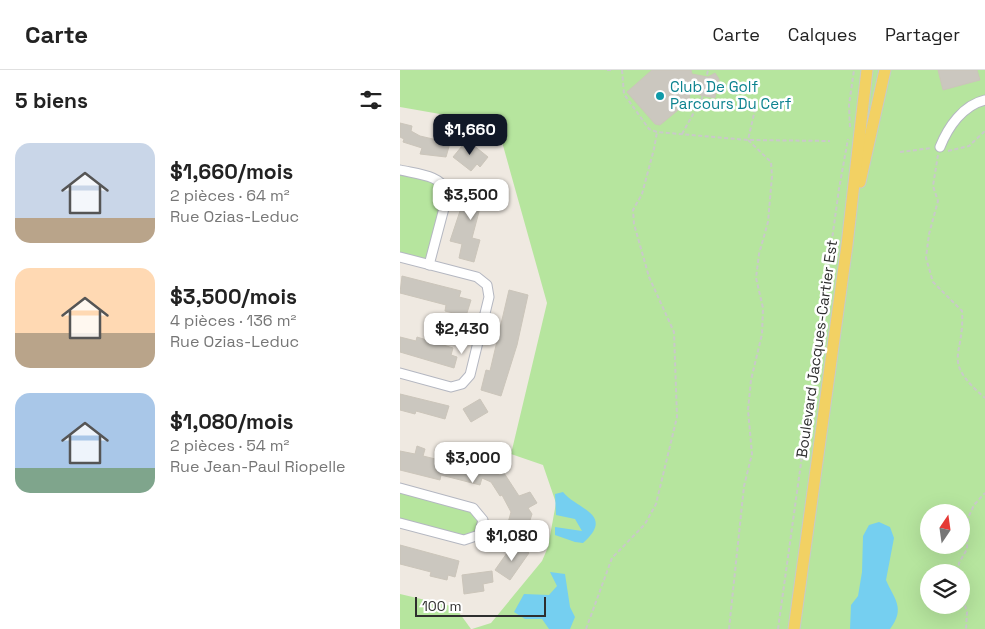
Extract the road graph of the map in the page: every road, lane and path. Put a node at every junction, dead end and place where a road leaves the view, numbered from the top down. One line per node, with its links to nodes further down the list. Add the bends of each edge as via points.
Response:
1 (607, 70): 2 (path)
2 (611, 70)
3 (622, 70): 12 (path, via 624,94 649,128)
4 (708, 70): 13 (path, via 702,98)
5 (854, 70): 10 (path, via 849,105)
6 (867, 70): 20 (main road, Boulevard Jacques-Cartier Est)
7 (885, 70): 20 (main road, Boulevard Jacques-Cartier Est)
8 (985, 100): 17 (street, via 976,102 948,127)
9 (757, 101): 15 (path)
10 (850, 127)
11 (985, 131): 17 (path, via 968,146 947,151)
12 (656, 132): 13 (path); 30 (path, via 642,194 633,210 649,277 674,332 676,417 656,504 645,524 612,558)
13 (682, 134): 15 (path)
14 (848, 136): 32 (path, Boulevard Jacques-Cartier Est)
15 (748, 140): 16 (path); 31 (path, via 771,162 772,176 768,222 756,278 763,308 762,334 751,380 748,410 752,454 744,486)
16 (830, 141)
17 (940, 147): 18 (path); 24 (path, via 933,186 938,201 926,258 933,282 962,311 957,350 959,368 966,382)
18 (900, 152)
19 (400, 170): 22 (street, via 438,180 448,193)
20 (846, 245): 33 (main road, Boulevard Jacques-Cartier Est)
21 (400, 257): 22 (street)
22 (429, 265): 23 (street, via 477,278 486,285 490,297 470,375 462,384 451,387)
23 (400, 373)
24 (985, 398)
25 (400, 488): 27 (street, via 473,508 484,520 479,535 464,540)
26 (985, 493): 28 (path, via 968,518 967,549)
27 (400, 523)
28 (959, 564)
29 (967, 614): 34 (path)
30 (586, 629)
31 (730, 629)
32 (778, 629)
33 (794, 629)
34 (966, 629)

